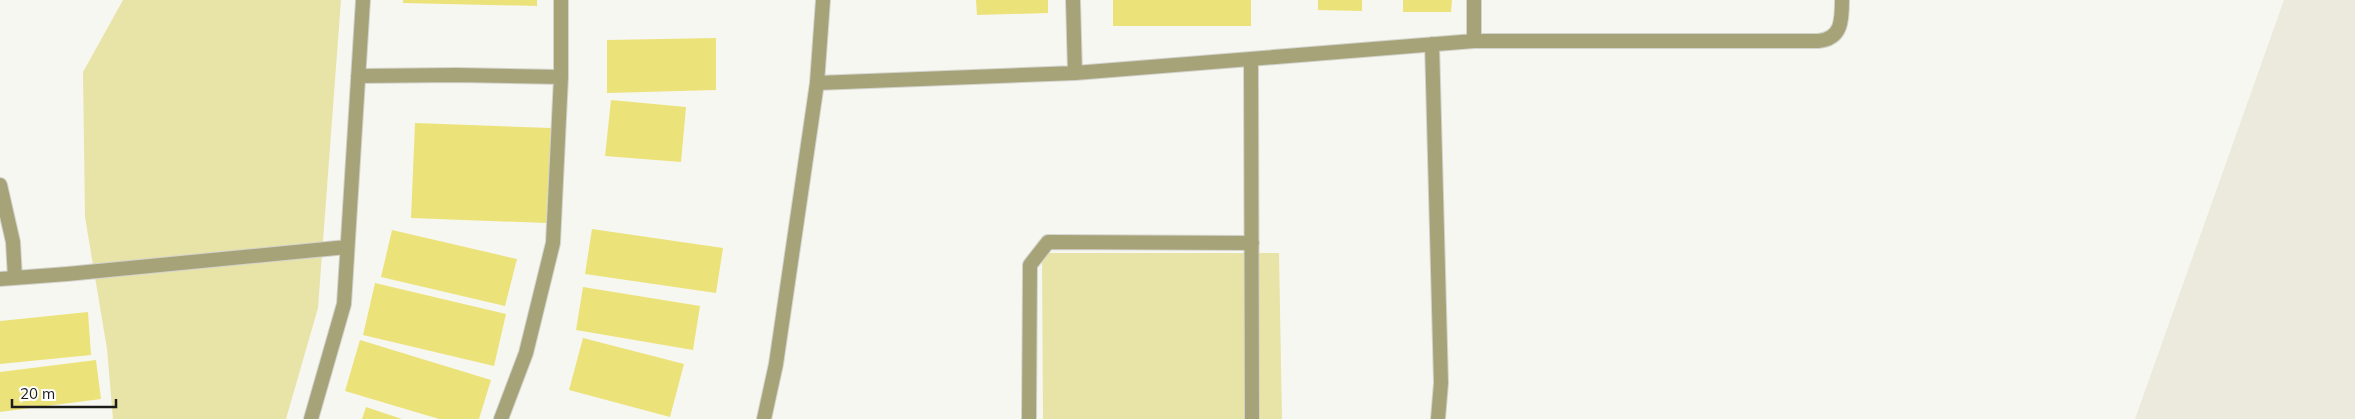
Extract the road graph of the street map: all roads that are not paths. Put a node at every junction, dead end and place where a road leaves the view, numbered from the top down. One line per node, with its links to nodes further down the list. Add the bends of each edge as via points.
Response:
1 (363, 0): 11 (street)
2 (561, 0): 12 (street)
3 (823, 0): 13 (street)
4 (1074, 0): 10 (street)
5 (1474, 0): 7 (street)
6 (1842, 0): 7 (street, via 1839,29 1833,37 1823,41)
7 (1474, 41): 8 (street)
8 (1432, 44): 9 (street); 24 (street, via 1441,383)
9 (1251, 60): 10 (street); 15 (street)
10 (1075, 73): 13 (street)
11 (358, 76): 12 (street); 16 (street)
12 (561, 77): 20 (street, via 553,244 526,353)
13 (816, 82): 21 (street, via 776,364)
14 (0, 185): 17 (street, via 12,242)
15 (1252, 243): 22 (street, via 1048,242 1030,265); 23 (street)
16 (347, 247): 17 (street); 19 (street, via 344,304)
17 (15, 278): 18 (street)
18 (0, 279)
19 (311, 419)
20 (501, 419)
21 (764, 419)
22 (1029, 419)
23 (1252, 419)
24 (1438, 419)

